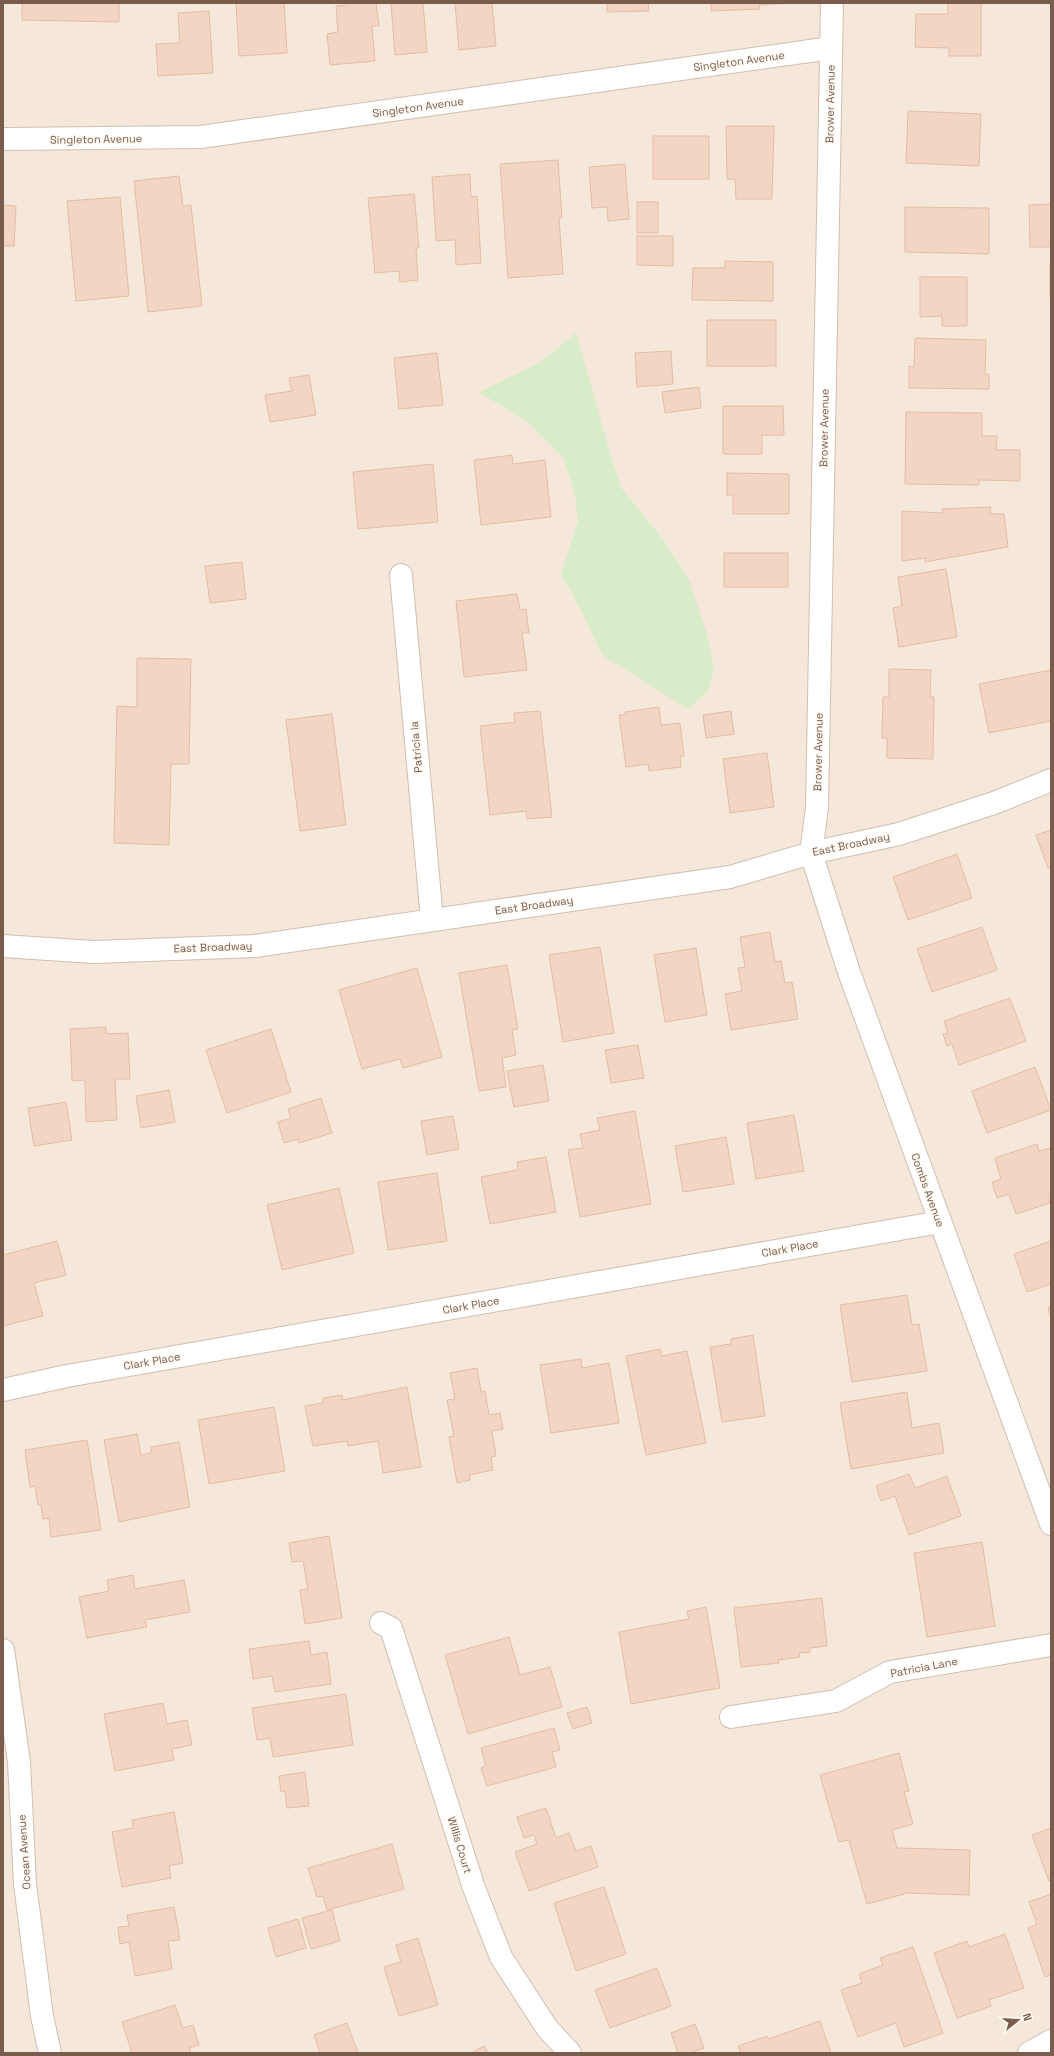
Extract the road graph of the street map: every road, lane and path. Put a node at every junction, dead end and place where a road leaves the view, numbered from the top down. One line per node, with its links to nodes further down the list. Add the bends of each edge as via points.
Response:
1 (832, 3): 2 (street, Brower Avenue)
2 (831, 48): 3 (street, Singleton Avenue, via 202,137); 6 (street, Brower Avenue, via 817,808)
3 (3, 140)
4 (401, 575): 7 (street, Patricia la)
5 (1051, 780): 6 (street, East Broadway, via 994,803 899,834)
6 (811, 853): 7 (street, East Broadway, via 730,876); 9 (street, Combs Avenue, via 849,972)
7 (432, 920): 8 (street, East Broadway, via 255,946 94,952)
8 (3, 946)
9 (940, 1222): 10 (street, Clark Place, via 67,1376); 11 (street, Combs Avenue)
10 (3, 1390)
11 (1051, 1524)
12 (381, 1624): 18 (street, Willis Court, via 390,1628 474,1888 501,1957 547,2028)
13 (1051, 1645): 15 (street, Patricia Lane, via 890,1672 836,1701)
14 (3, 1650): 17 (street, Ocean Avenue, via 19,1762 25,1884 42,2016)
15 (731, 1717)
16 (1051, 2041): 19 (street)
17 (50, 2053)
18 (570, 2053)
19 (1029, 2053)

